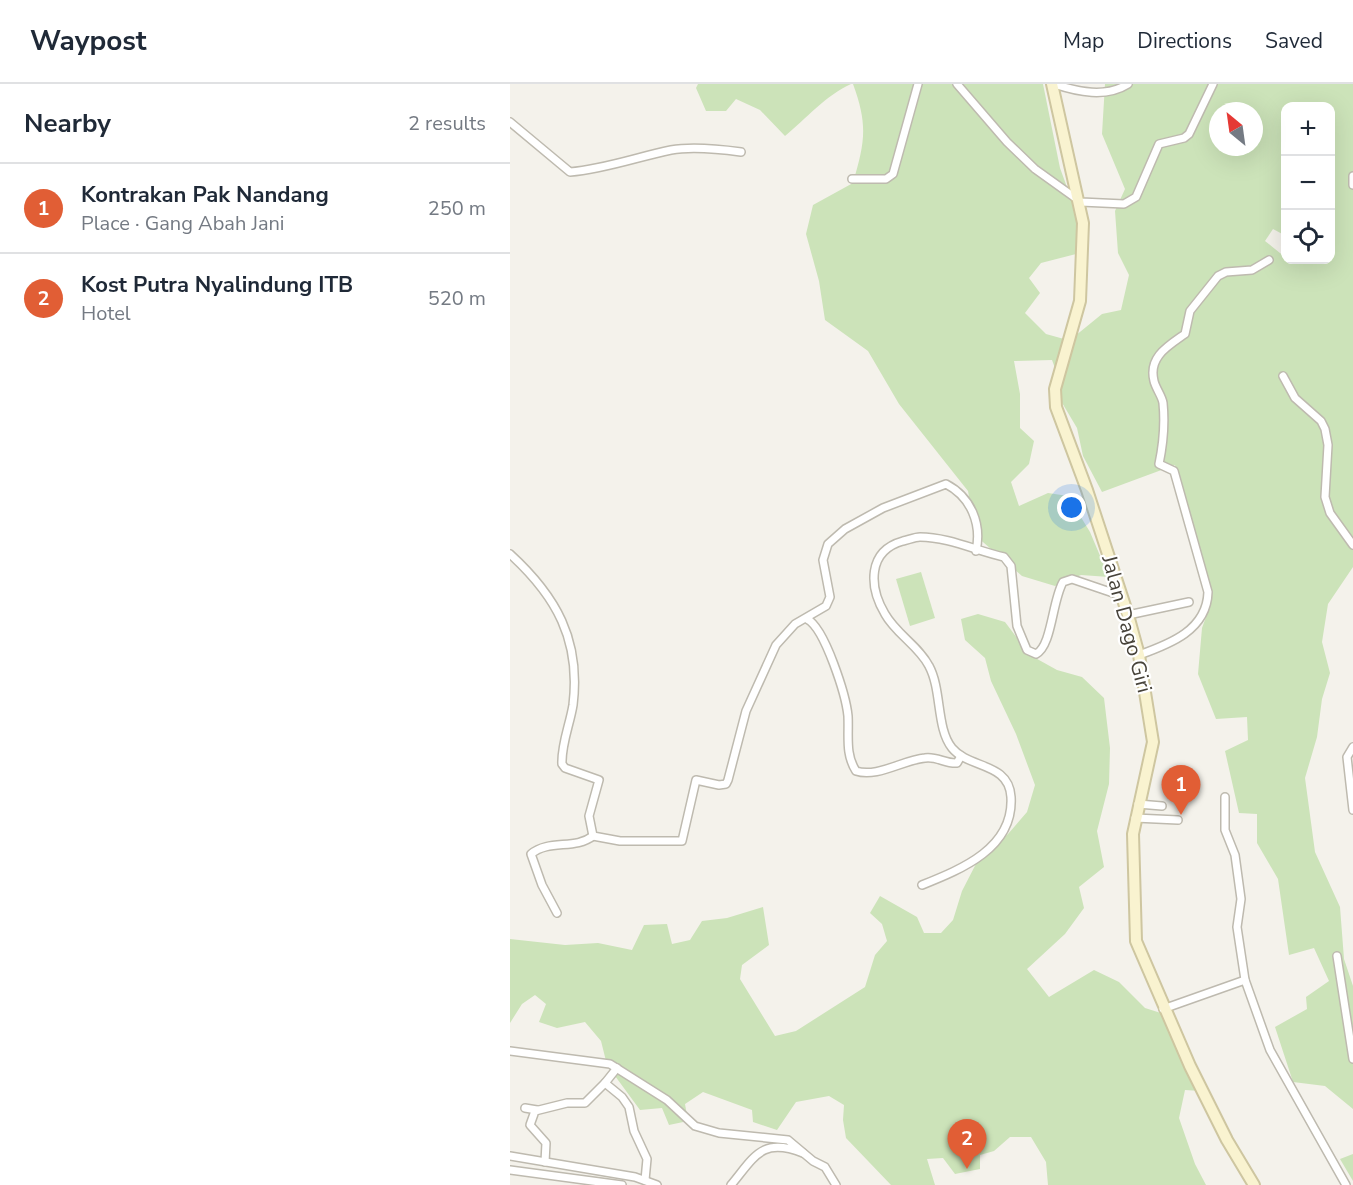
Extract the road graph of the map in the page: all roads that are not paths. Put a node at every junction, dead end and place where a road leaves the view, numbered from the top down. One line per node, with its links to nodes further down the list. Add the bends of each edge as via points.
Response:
1 (918, 84): 9 (street, via 893,174 886,179)
2 (957, 84): 11 (street, via 1028,163)
3 (1053, 84): 4 (street, via 1084,92 1107,92); 11 (main road, Jalan Dago Giri)
4 (1128, 84)
5 (1213, 84): 11 (street, via 1189,134 1155,149 1136,197 1124,204)
6 (510, 122): 7 (street, via 570,172 675,150)
7 (741, 152)
8 (1353, 176): 10 (street)
9 (852, 178)
10 (1353, 184)
11 (1081, 202): 17 (main road, Jalan Dago Giri, via 1080,301 1055,389 1056,407)
12 (1269, 260): 21 (street, via 1252,270 1218,276 1190,311 1185,334 1165,348 1153,365 1162,401 1163,447 1159,464 1174,471 1208,592 1200,619 1188,632)
13 (1283, 376): 14 (street, via 1295,398 1325,429 1325,497 1330,513)
14 (1353, 544)
15 (976, 551): 17 (street, via 1004,557 1011,566 1017,626 1031,653 1040,652 1048,642 1053,603 1063,582 1072,579); 20 (street, via 978,527 965,500 956,489 936,485 922,495 883,508 845,529 828,544 823,560 830,597 826,606); 23 (street, via 920,537 891,544 883,551 872,575 885,615 928,664 936,683 945,737)
16 (510, 554): 30 (street, via 547,591 565,625 573,702 562,764 599,780 589,816)
17 (1122, 596): 19 (main road, Jalan Dago Giri)
18 (1189, 603): 19 (street)
19 (1128, 615): 21 (main road, Jalan Dago Giri)
20 (807, 619): 23 (street, via 820,631 834,669 848,714 849,760 856,771 870,772 926,758 939,758 950,764 957,763); 30 (street, via 795,624 776,645 746,711 726,784 696,780 682,841 620,841)
21 (1139, 656): 25 (main road, Jalan Dago Giri, via 1153,742)
22 (1353, 747): 27 (street, via 1347,757)
23 (961, 756): 31 (street, via 995,770 1009,785 1012,797 1007,827 999,841 982,855 957,871)
24 (1225, 797): 34 (street, via 1225,830 1235,855 1241,899 1237,927)
25 (1138, 804): 26 (street); 28 (main road, Jalan Dago Giri)
26 (1162, 806)
27 (1353, 810)
28 (1135, 818): 29 (street); 35 (main road, Jalan Dago Giri, via 1132,863 1136,941)
29 (1178, 820)
30 (593, 836): 32 (street, via 586,842 550,845 531,854)
31 (922, 885)
32 (557, 913)
33 (1337, 956): 37 (street)
34 (1245, 980): 35 (street); 52 (street, via 1270,1050)
35 (1163, 1009): 51 (main road, Jalan Dago Giri, via 1227,1140)
36 (510, 1051): 38 (street, via 604,1062)
37 (1353, 1059)
38 (617, 1068): 39 (street); 43 (street, via 667,1100 695,1126 719,1133 781,1138 795,1144)
39 (605, 1083): 41 (street, via 585,1103); 46 (street, via 629,1107 634,1131 647,1159)
40 (525, 1108): 41 (street)
41 (537, 1110): 44 (street, via 530,1125 546,1143)
42 (510, 1156): 44 (street)
43 (810, 1158): 49 (street, via 784,1146 768,1148 752,1159); 50 (street, via 825,1167)
44 (546, 1162): 46 (street)
45 (510, 1170): 47 (street)
46 (645, 1180): 48 (street)
47 (622, 1185)
48 (657, 1185)
49 (731, 1185)
50 (836, 1185)
51 (1254, 1185)
52 (1346, 1185)

